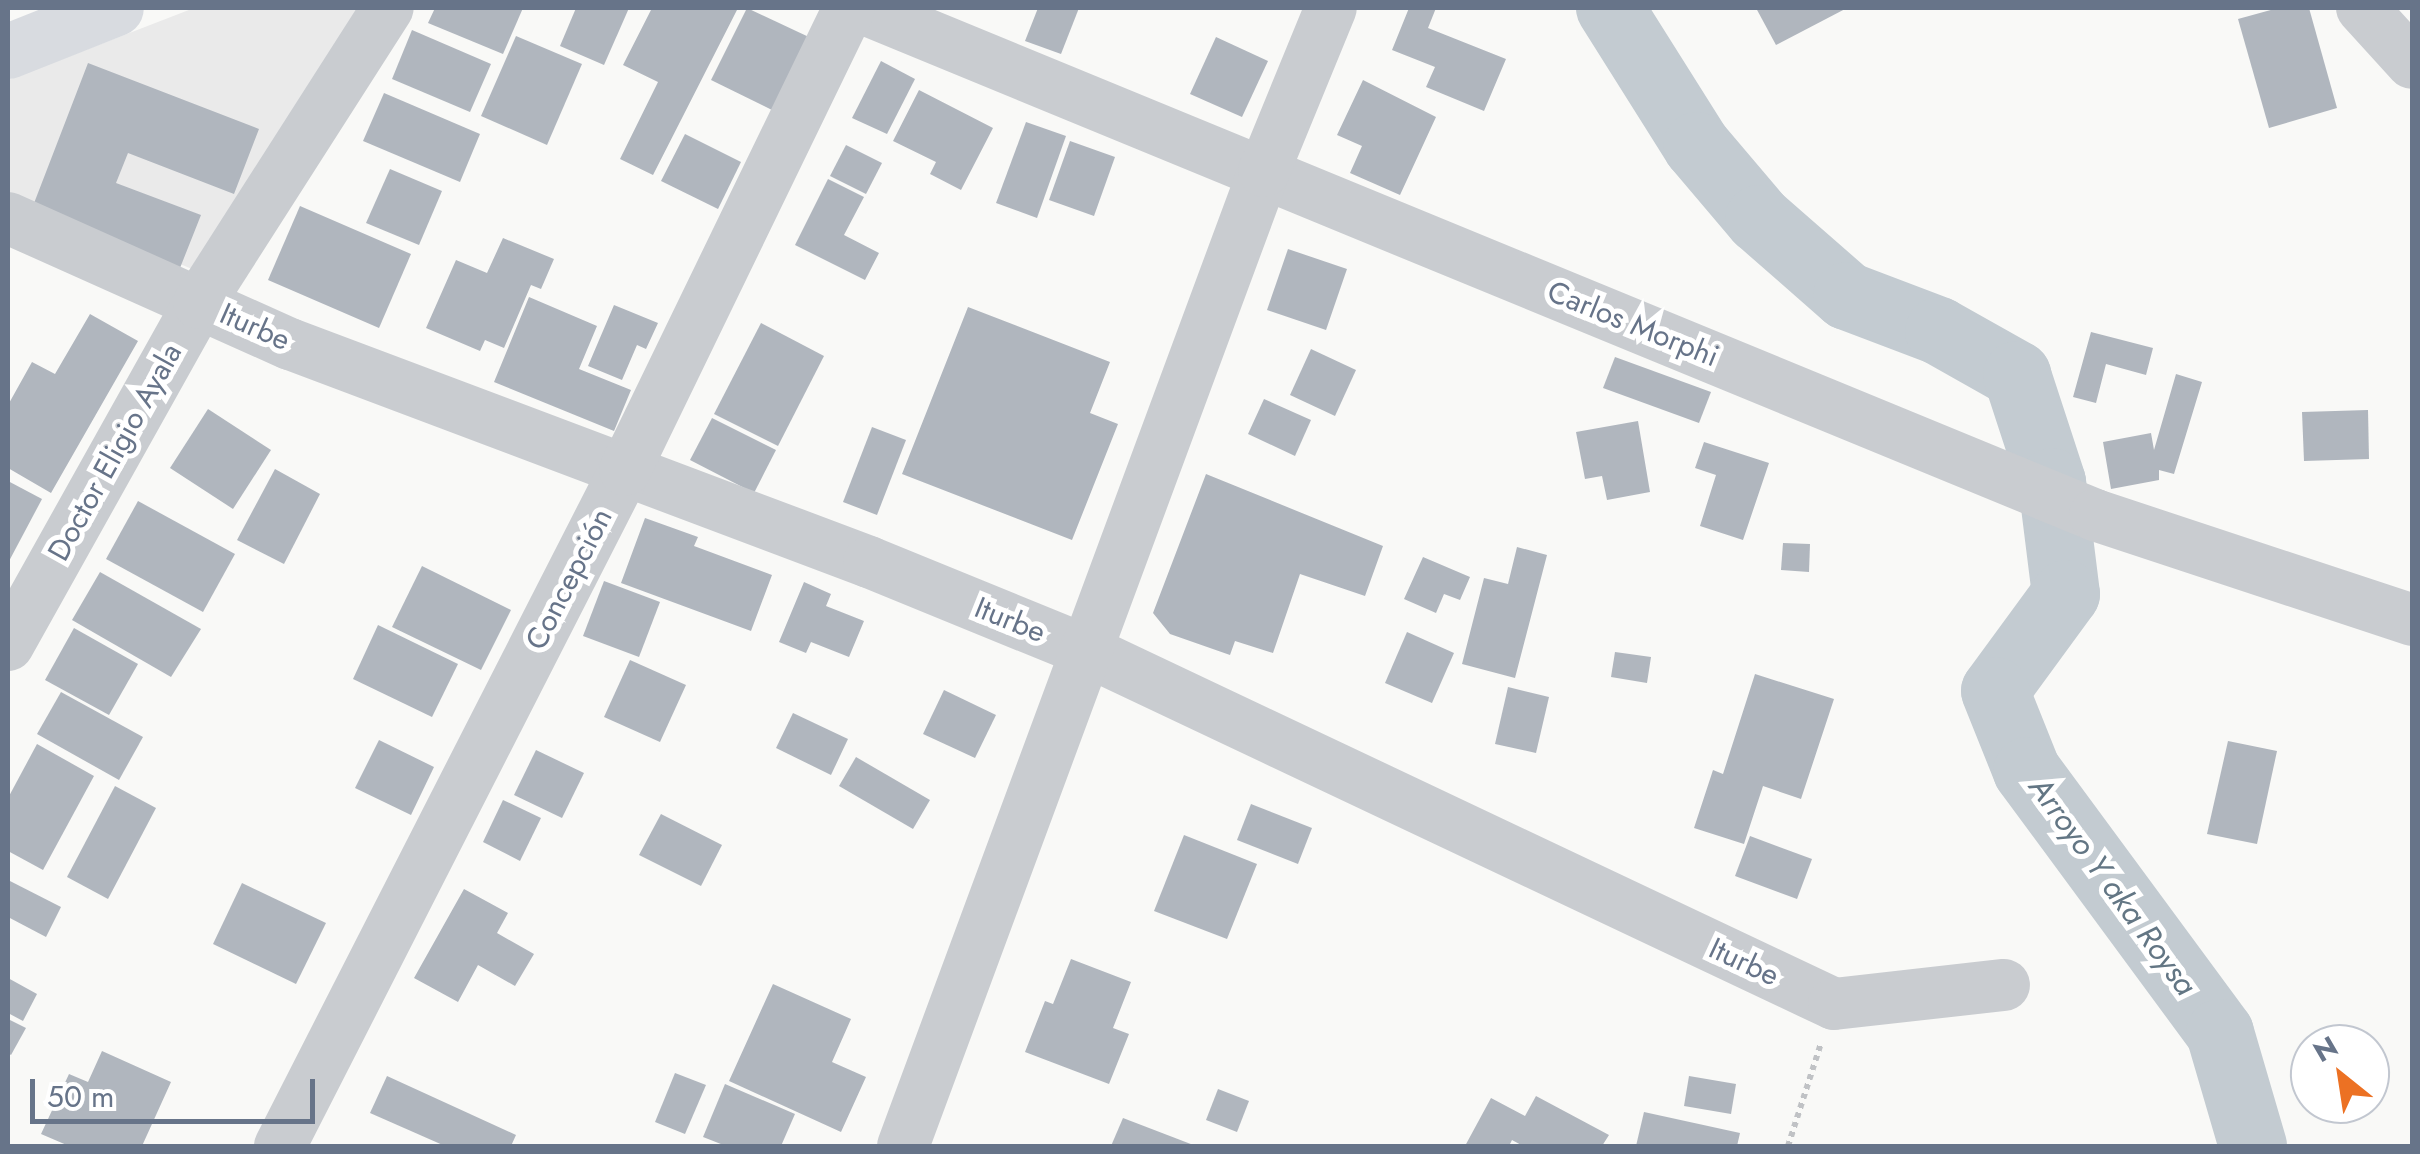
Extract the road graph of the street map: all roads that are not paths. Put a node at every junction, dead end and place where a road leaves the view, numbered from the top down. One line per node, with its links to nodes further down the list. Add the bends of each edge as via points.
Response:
1 (116, 8): 7 (main road)
2 (388, 8): 11 (street, Doctor Eligio Ayala)
3 (849, 8): 12 (street, Concepción)
4 (862, 8): 9 (street, Carlos Morphi)
5 (1331, 8): 9 (street)
6 (2362, 8): 8 (street)
7 (8, 51)
8 (2412, 63)
9 (1264, 171): 13 (street, Carlos Morphi, via 2095,515); 15 (street)
10 (8, 218): 11 (street, Iturbe)
11 (199, 302): 12 (street, Iturbe, via 290,344); 14 (street, Doctor Eligio Ayala)
12 (625, 470): 15 (street, Iturbe); 17 (street, Concepción)
13 (2412, 620)
14 (8, 645)
15 (1084, 650): 16 (street, Iturbe, via 1834,1004); 18 (street)
16 (2004, 985)
17 (280, 1146)
18 (904, 1146)

